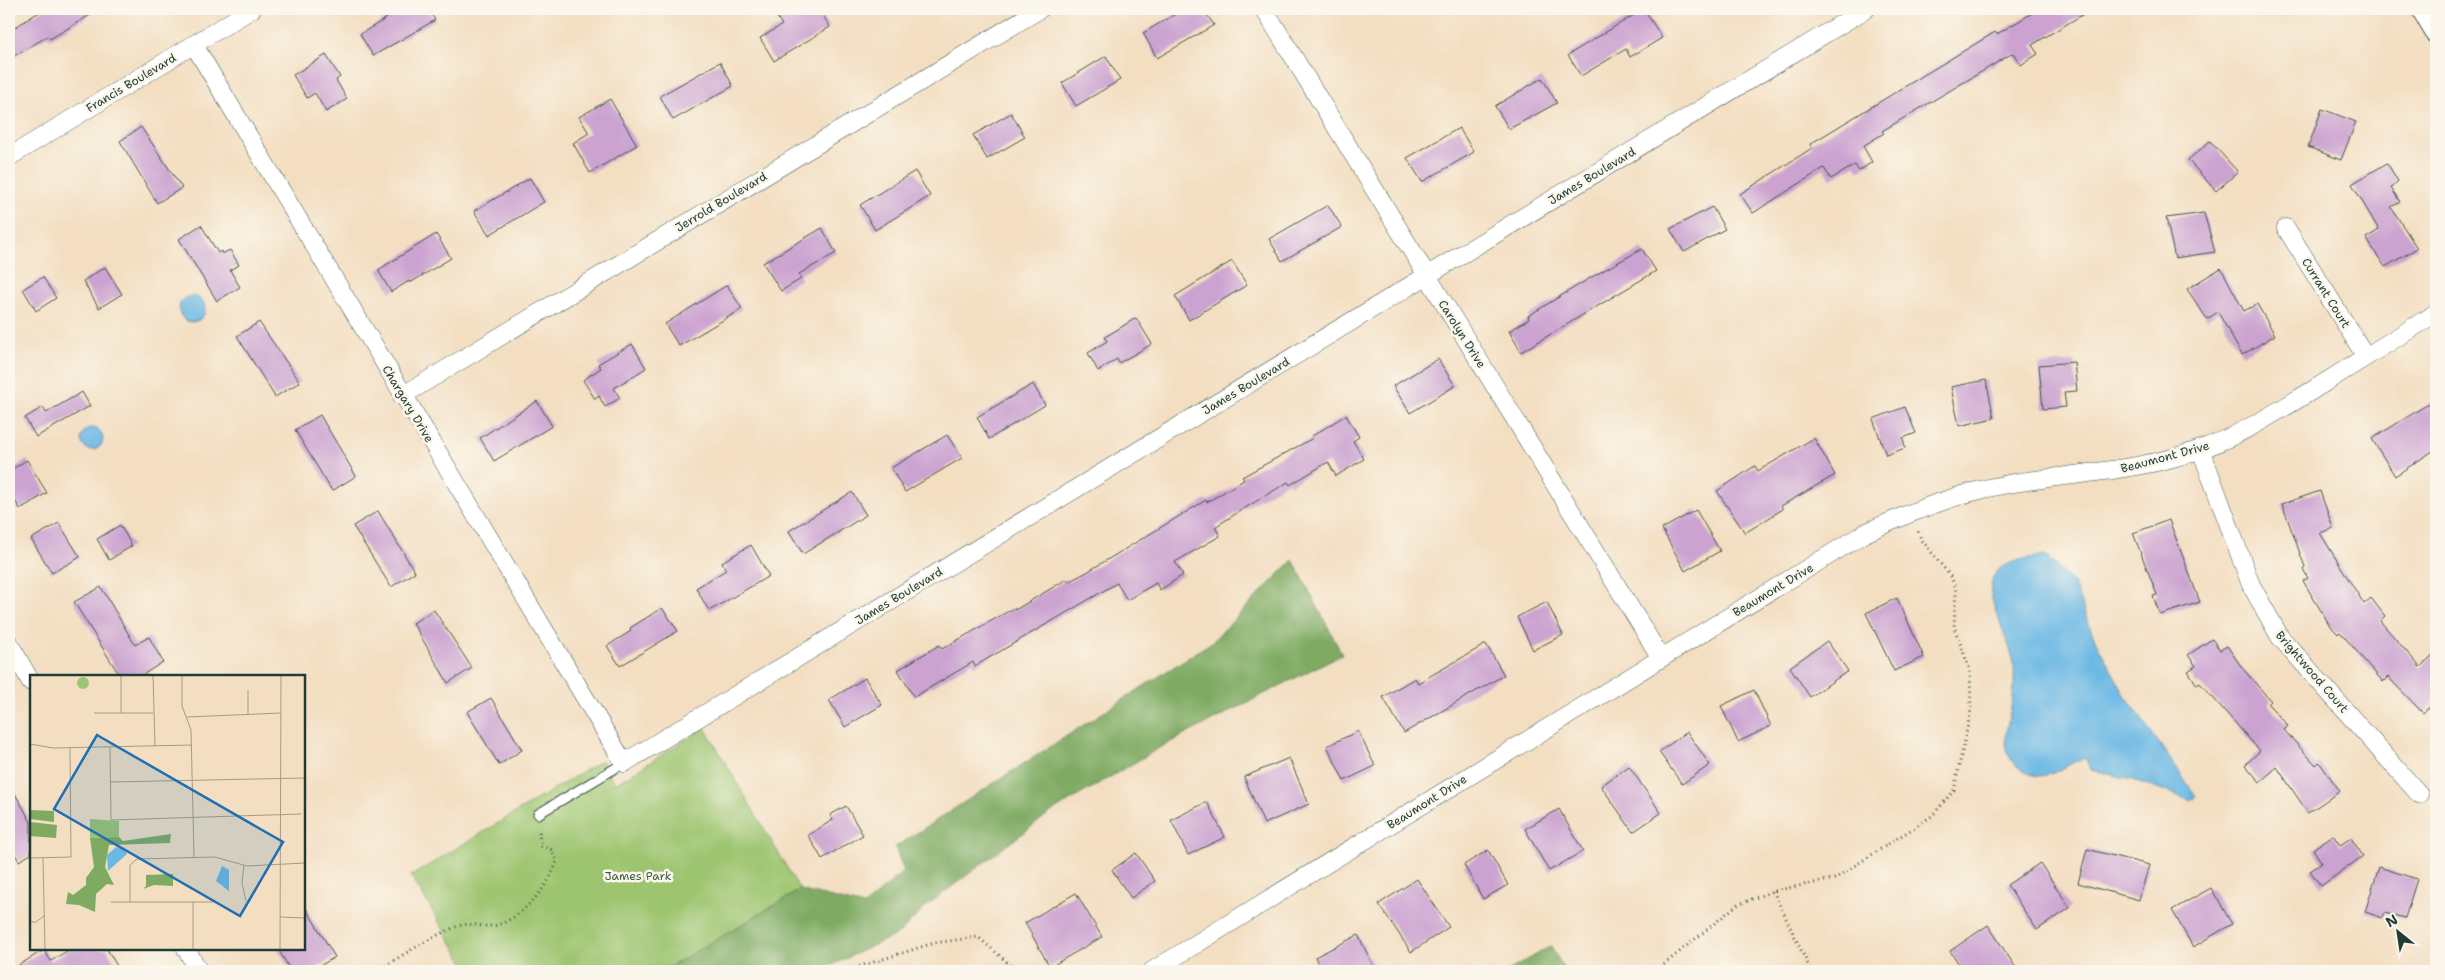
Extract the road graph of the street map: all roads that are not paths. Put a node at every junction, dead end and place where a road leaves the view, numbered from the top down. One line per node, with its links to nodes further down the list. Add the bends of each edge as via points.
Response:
1 (252, 9): 7 (street, Francis Boulevard)
2 (1040, 9): 13 (street, Jerrold Boulevard)
3 (1264, 9): 10 (street, Carolyn Drive)
4 (1866, 9): 10 (street, James Boulevard)
5 (2422, 9): 6 (street)
6 (2436, 34)
7 (194, 44): 8 (street, Francis Boulevard); 13 (street, Chargary Drive)
8 (9, 157)
9 (2286, 228): 12 (street, Currant Court)
10 (1426, 277): 16 (street, Carolyn Drive); 18 (street, James Boulevard)
11 (2436, 313): 12 (street, Beaumont Drive)
12 (2366, 357): 14 (street, Beaumont Drive, via 2244,430)
13 (402, 396): 18 (street, Chargary Drive)
14 (2201, 450): 16 (street, Beaumont Drive, via 2116,470 2007,484 1958,495 1911,512 1865,533); 19 (street, Brightwood Court, via 2251,586 2280,637)
15 (9, 643): 17 (street)
16 (1661, 658): 23 (street, Beaumont Drive)
17 (30, 680)
18 (624, 763): 20 (lane)
19 (2419, 794)
20 (538, 814)
21 (187, 950): 22 (street)
22 (199, 971)
23 (1152, 971)

